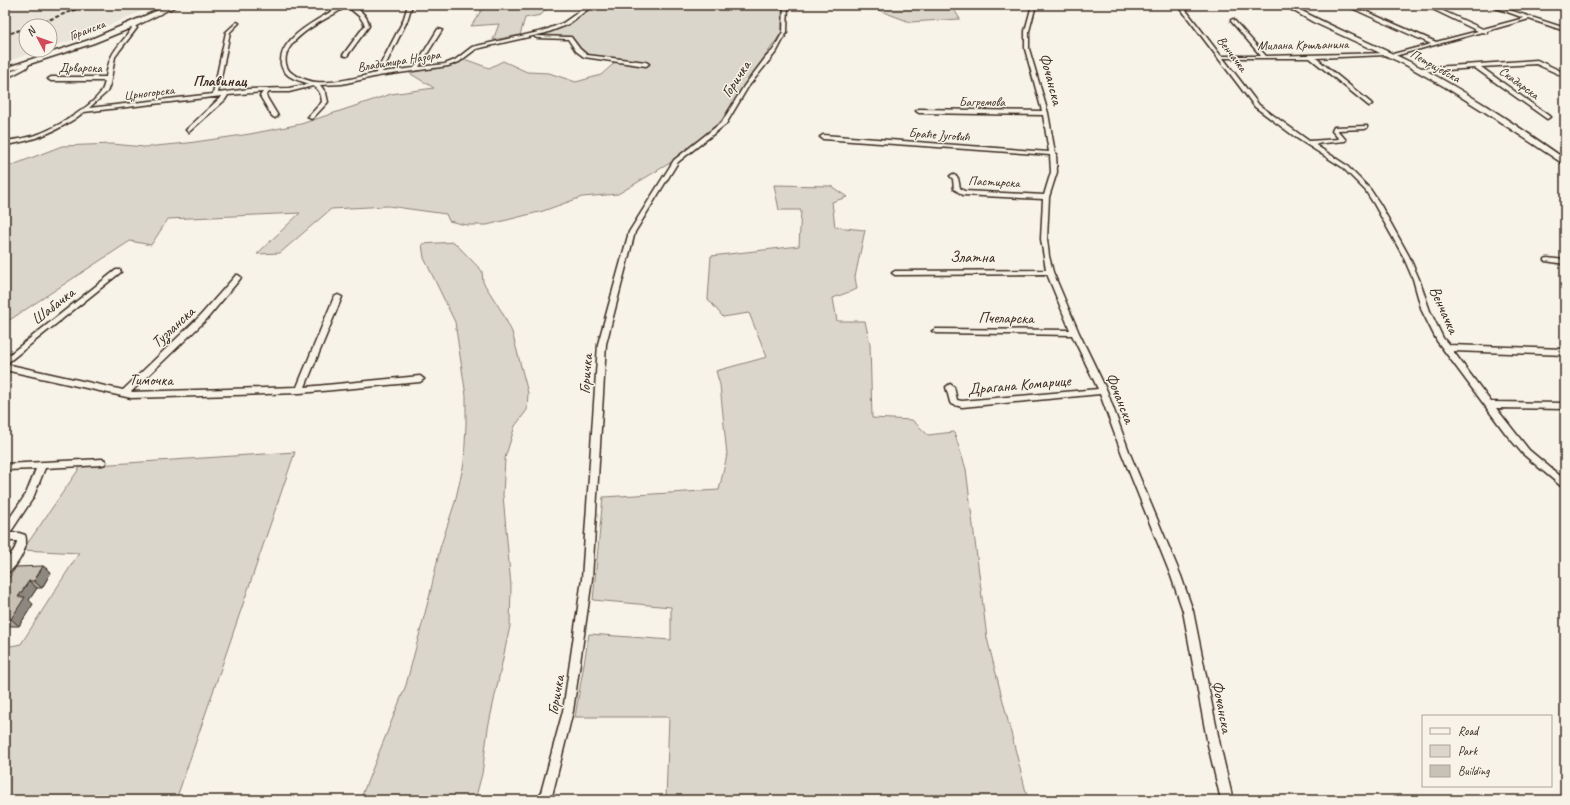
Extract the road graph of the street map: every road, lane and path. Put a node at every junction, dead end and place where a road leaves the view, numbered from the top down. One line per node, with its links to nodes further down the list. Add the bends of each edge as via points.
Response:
1 (175, 5): 18 (main road, Горанска)
2 (346, 5): 24 (street, via 360,14 367,25); 40 (street, via 298,36 285,51 282,63 287,71 305,82)
3 (410, 5): 35 (street, via 405,21)
4 (786, 5): 87 (street, Горичка, via 785,32 775,51 758,71 724,122 676,161 632,232 602,344 583,614 568,710)
5 (1028, 5): 6 (street)
6 (1033, 5): 47 (street, Фочанска, via 1027,31 1027,49)
7 (1180, 5): 26 (street, Венчачка)
8 (1286, 5): 25 (main road, Петријевска)
9 (1347, 5): 23 (street)
10 (1426, 5): 21 (street)
11 (1490, 5): 15 (street)
12 (1558, 5): 14 (street)
13 (589, 7): 22 (street, Владимира Назора, via 565,24)
14 (1565, 8)
15 (1529, 18): 20 (street); 21 (street, Милана Кршљанина)
16 (1232, 20): 27 (street)
17 (237, 23): 43 (street, via 228,32)
18 (131, 25): 29 (main road, Горанска); 39 (street, via 135,28 114,53)
19 (440, 30): 32 (street)
20 (1565, 30)
21 (1485, 32): 23 (street, Милана Кршљанина)
22 (529, 36): 30 (street, Владимира Назора, via 567,38 586,56); 32 (street, Владимира Назора, via 474,48 457,61 446,65)
23 (1436, 44): 25 (street, Милана Кршљанина)
24 (345, 55)
25 (1389, 55): 28 (street, Милана Кршљанина); 34 (main road, Петријевска)
26 (1219, 56): 27 (street, Милана Кршљанина); 55 (street, Венчачка, via 1257,106)
27 (1265, 57): 28 (street, Милана Кршљанина)
28 (1311, 57): 44 (street)
29 (27, 63): 33 (main road, Горанска); 37 (street)
30 (646, 64)
31 (1477, 67): 34 (street); 36 (street, via 1537,62); 50 (street, Скадарска)
32 (416, 68): 35 (street, Владимира Назора)
33 (5, 70)
34 (1419, 70): 57 (main road, Петријевска, via 1500,117)
35 (378, 74): 40 (street, Владимира Назора, via 342,82)
36 (1565, 75)
37 (5, 76)
38 (51, 79): 39 (street, Дрварска)
39 (108, 79): 45 (street, via 102,95)
40 (314, 84): 41 (street, Црногорска, via 295,89); 49 (street, via 321,87 326,100)
41 (268, 90): 42 (street, Црногорска); 48 (street, via 263,96)
42 (226, 93): 43 (street, Црногорска); 52 (street, via 223,99)
43 (215, 95): 45 (street, Црногорска)
44 (1369, 104)
45 (82, 111): 54 (street, via 48,132 27,140)
46 (920, 111): 47 (street, Багремова)
47 (1045, 113): 56 (street, Фочанска)
48 (275, 116)
49 (311, 117)
50 (1547, 117)
51 (1365, 127): 55 (street, via 1336,128 1335,131 1342,140)
52 (189, 130)
53 (823, 137): 56 (street, Браће Југовић)
54 (5, 143)
55 (1308, 143): 69 (street, Венчачка, via 1344,166 1372,194 1406,256 1429,316 1440,340)
56 (1054, 154): 59 (street, Фочанска, via 1054,172)
57 (1565, 163)
58 (953, 176): 59 (street, Пастирска, via 958,189 963,193)
59 (1046, 197): 63 (street, Фочанска, via 1044,239)
60 (1547, 260): 61 (street)
61 (1565, 262)
62 (118, 272): 71 (street, Шабачка)
63 (1050, 272): 64 (street, Златна); 68 (street, Фочанска)
64 (895, 274)
65 (238, 277): 77 (street, Тузланска, via 203,318)
66 (338, 297): 75 (street)
67 (936, 331): 68 (street, Пчеларска)
68 (1075, 333): 76 (street, Фочанска)
69 (1447, 348): 70 (street); 78 (street, Венчачка)
70 (1565, 352)
71 (5, 362)
72 (5, 367): 77 (street, Тимочка)
73 (420, 379): 75 (street, Тимочка)
74 (950, 387): 76 (street, Драгана Комарице, via 954,402 962,404)
75 (300, 390): 77 (street, Тимочка, via 141,396)
76 (1103, 391): 88 (street, Фочанска, via 1188,612)
77 (124, 394)
78 (1489, 405): 79 (street); 83 (street, Венчачка, via 1526,452)
79 (1565, 406)
80 (102, 462): 81 (street)
81 (42, 465): 82 (street); 84 (street, via 30,495)
82 (5, 467)
83 (1565, 485)
84 (5, 533)
85 (5, 537): 86 (street, via 19,537 23,542)
86 (5, 570)
87 (545, 800)
88 (1227, 800)

